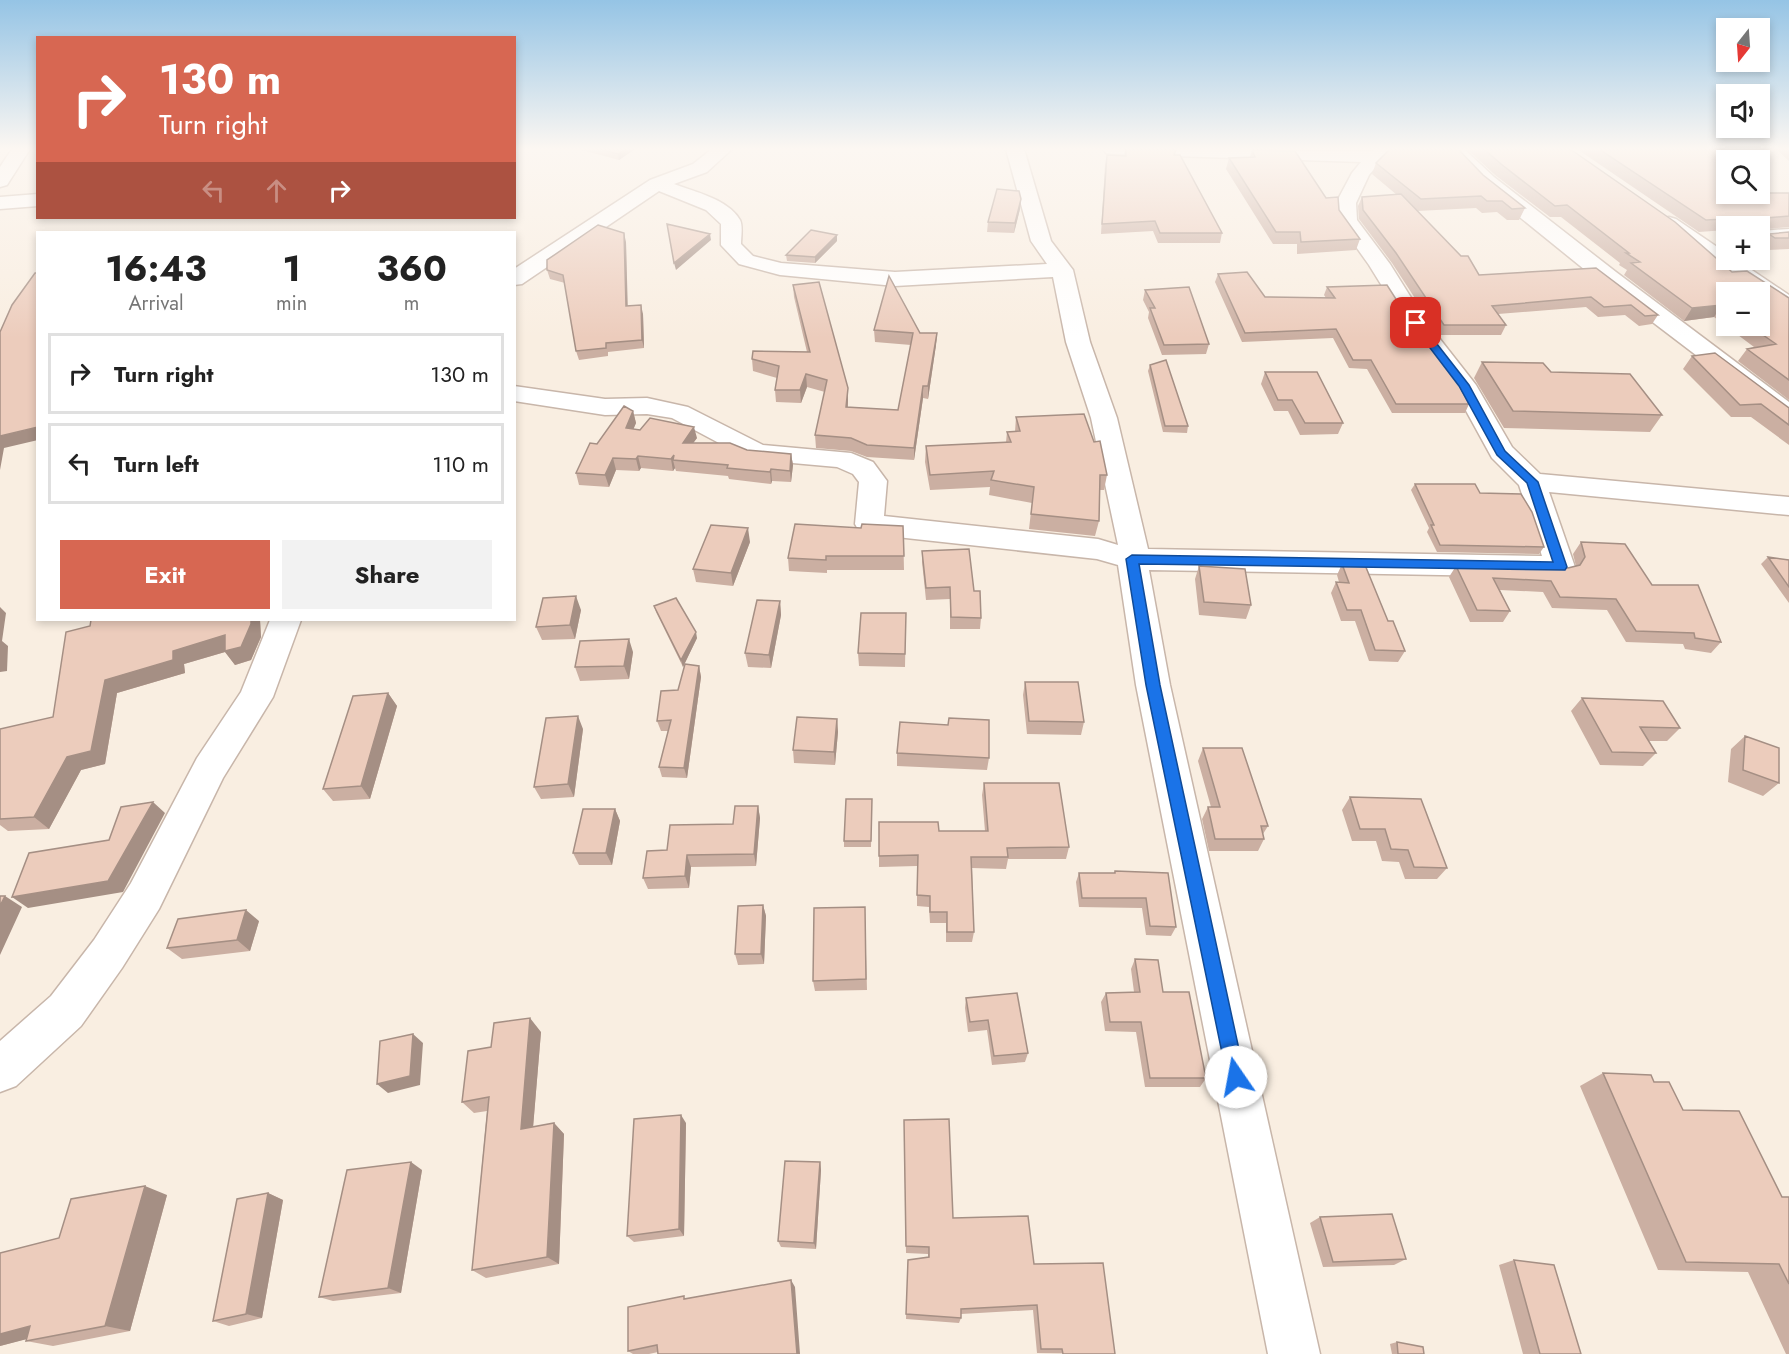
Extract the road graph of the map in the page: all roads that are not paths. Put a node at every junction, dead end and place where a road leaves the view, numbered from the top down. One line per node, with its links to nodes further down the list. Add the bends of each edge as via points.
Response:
1 (615, 212): 12 (street)
2 (720, 212): 11 (street, via 731,222 731,245 746,260 780,269 895,279)
3 (1033, 212): 11 (street, via 1041,241)
4 (1347, 212): 16 (street, via 1347,220 1416,323 1464,385 1501,452)
5 (1527, 212): 15 (street)
6 (1656, 214): 10 (street)
7 (1789, 235): 8 (street)
8 (1770, 236)
9 (1716, 241): 10 (street)
10 (1698, 243): 13 (street)
11 (1062, 270): 18 (street, via 1078,342 1104,418 1134,553)
12 (516, 278)
13 (1789, 305)
14 (516, 393): 18 (street, via 605,407 647,405 679,412 758,453 842,459 863,468 873,481 869,524 1098,549)
15 (1789, 414)
16 (1532, 482): 17 (street); 18 (street, via 1560,567)
17 (1789, 506)
18 (1132, 559): 21 (street, via 1153,685)
19 (285, 621): 20 (street, via 256,697 210,768 139,906 66,1011)
20 (0, 1070)
21 (1294, 1354)

